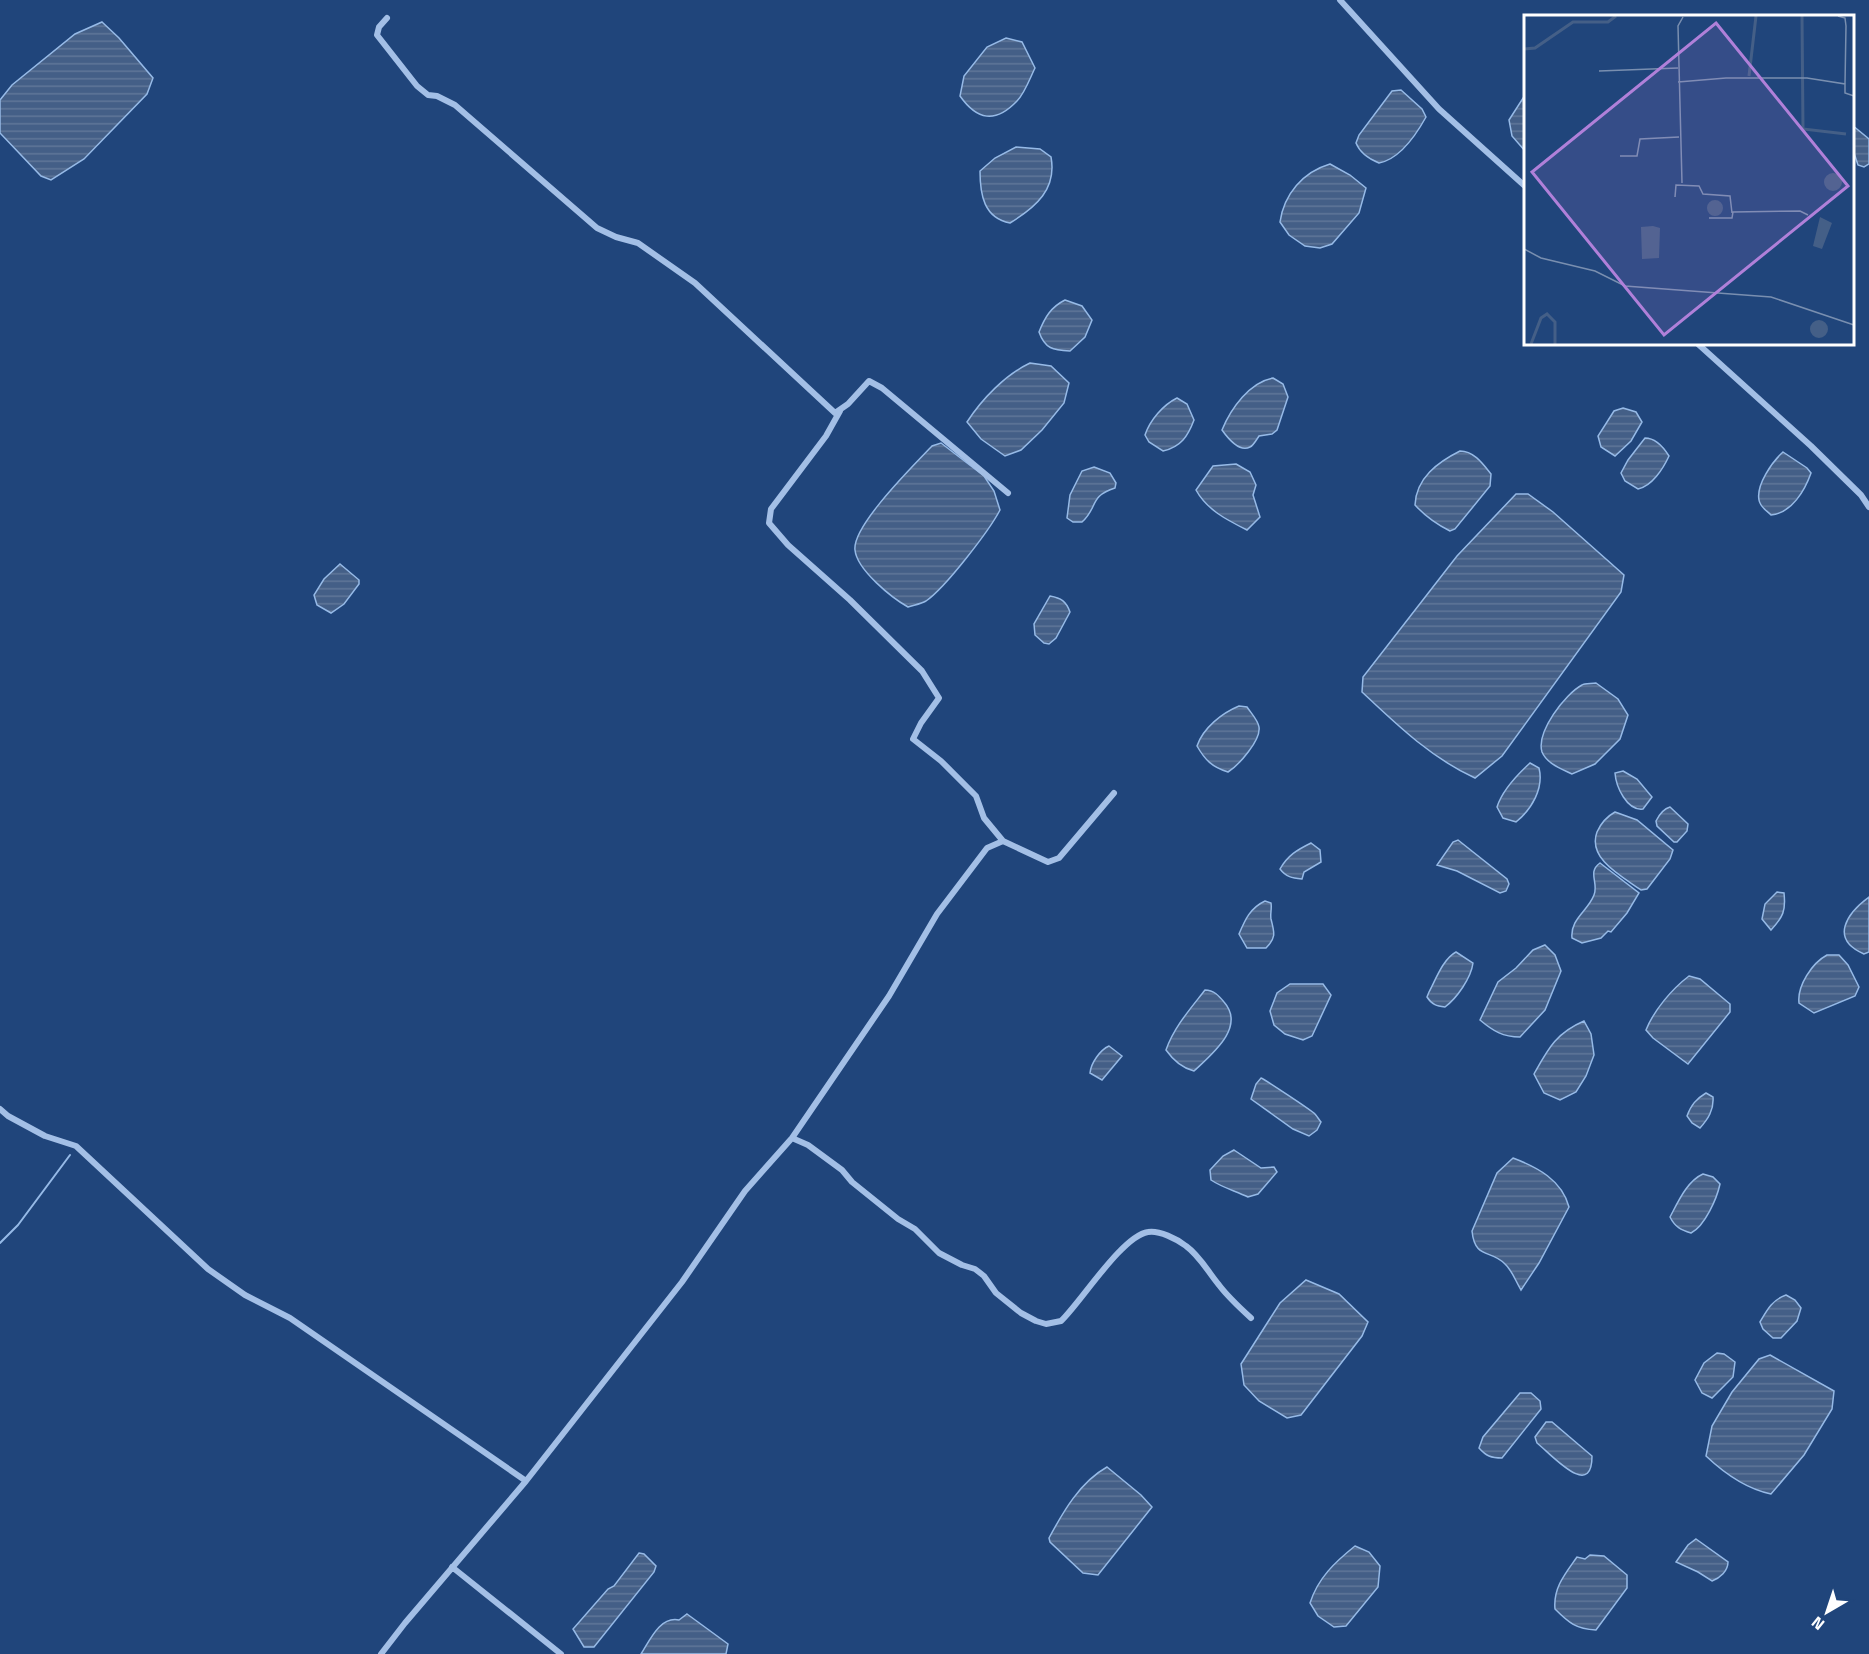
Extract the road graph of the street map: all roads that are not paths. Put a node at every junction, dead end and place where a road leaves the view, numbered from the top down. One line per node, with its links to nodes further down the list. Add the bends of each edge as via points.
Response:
1 (1340, 0): 3 (street, via 1439,109)
2 (387, 18): 5 (street, via 377,35 417,86 428,95 455,105 597,228 638,243 695,283 821,401 835,413)
3 (1524, 185)
4 (1699, 345): 7 (street, via 1811,446)
5 (840, 411): 6 (street, via 869,381); 9 (street, via 771,509 769,524 922,671 939,698 913,739 976,796 984,818)
6 (1008, 493)
7 (1869, 507)
8 (1114, 793): 9 (street, via 1059,858 1048,862)
9 (1003, 841): 11 (street, via 987,848 937,914 889,996)
10 (0, 1109): 13 (street, via 45,1136 76,1146 208,1269 245,1295 290,1318)
11 (792, 1138): 12 (street, via 842,1170 852,1182 915,1229 939,1254 975,1269 1003,1299 1036,1321 1061,1321 1110,1262 1132,1240 1148,1232 1166,1235 1186,1246); 13 (street, via 745,1191 681,1282)
12 (1251, 1318)
13 (526, 1481): 14 (street)
14 (452, 1567): 15 (street); 16 (street)
15 (381, 1654)
16 (561, 1654)

